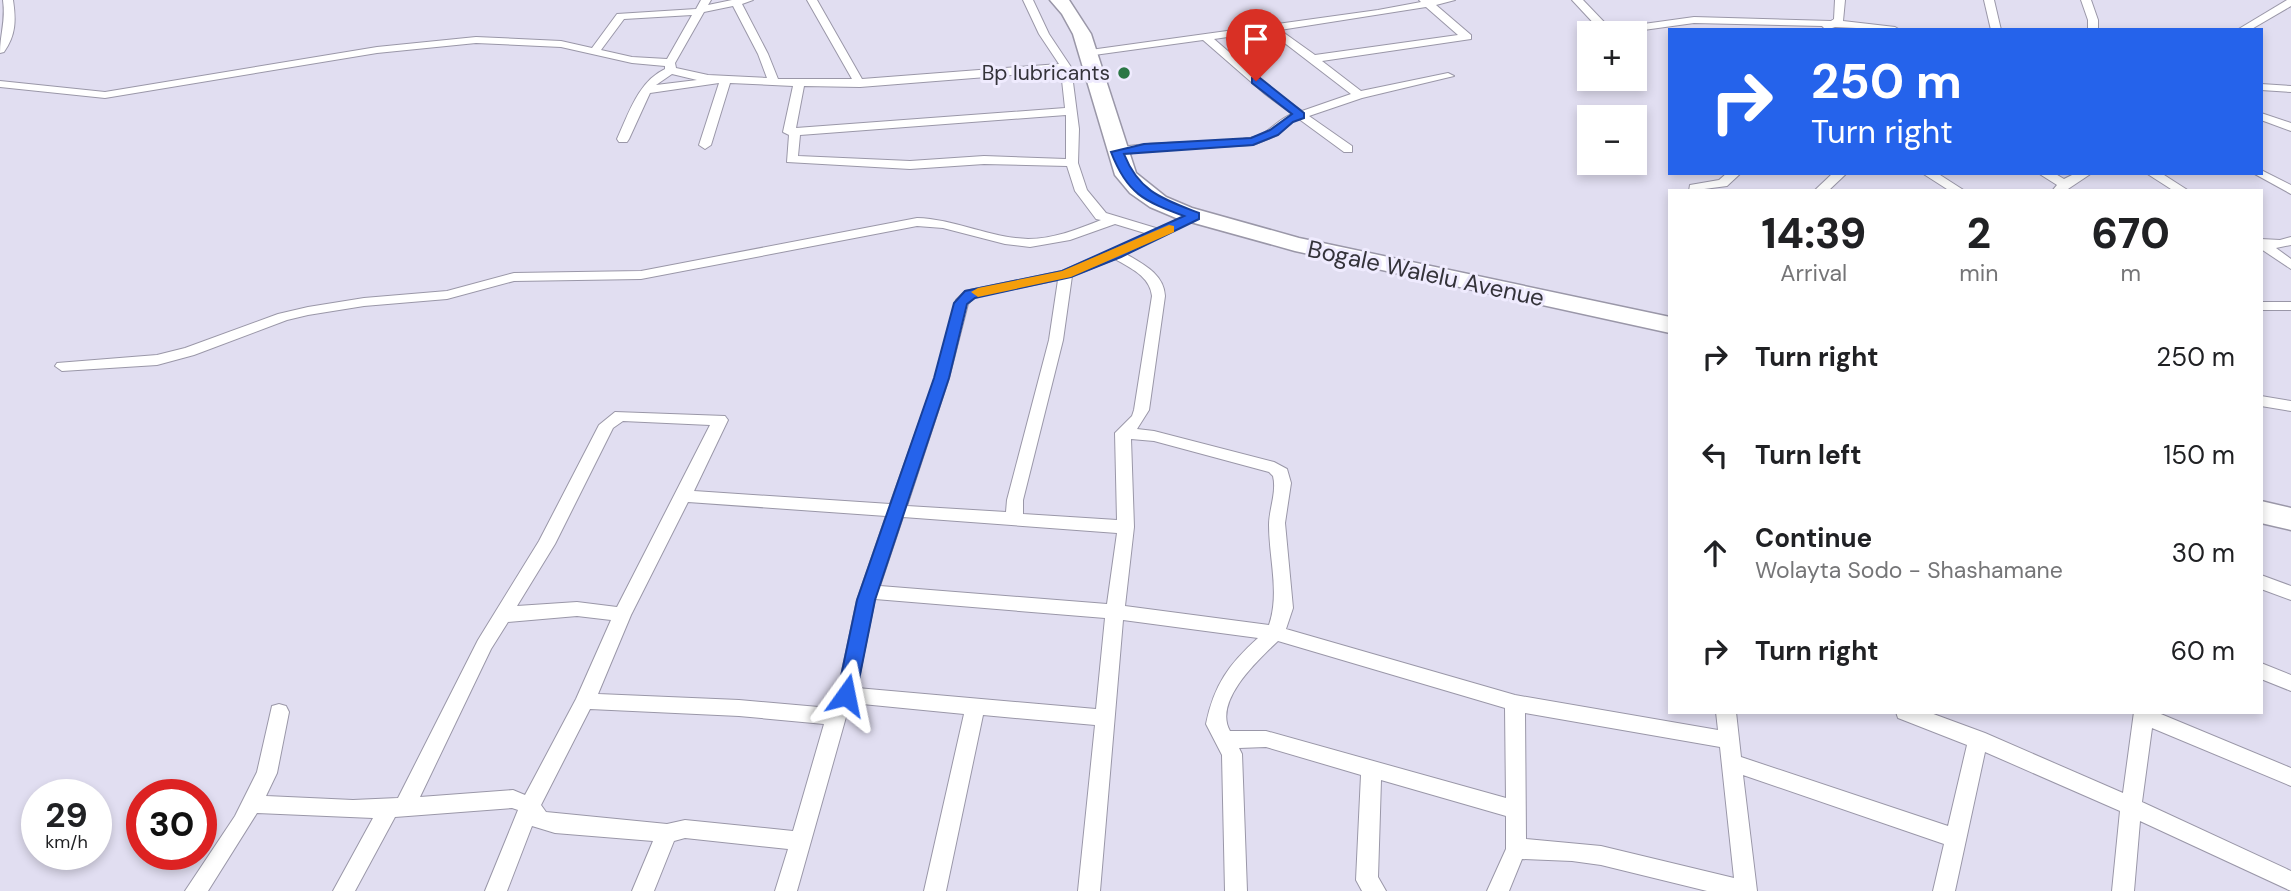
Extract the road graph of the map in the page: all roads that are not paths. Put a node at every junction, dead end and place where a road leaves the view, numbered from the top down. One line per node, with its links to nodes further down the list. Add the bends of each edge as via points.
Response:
1 (8, 0): 23 (street, via 12,27)
2 (812, 0): 34 (street)
3 (1028, 0): 28 (street)
4 (1059, 0): 25 (highway, Bogale Walelu Avenue, via 1070,12)
5 (1450, 0): 11 (street)
6 (1577, 0): 14 (street, via 1603,27 1622,30)
7 (1840, 0): 15 (street, via 1839,20)
8 (1989, 0): 19 (street)
9 (2086, 0): 20 (street)
10 (742, 1): 13 (street); 31 (street, via 747,27)
11 (1427, 2): 16 (street); 26 (street, via 1467,37)
12 (2291, 2): 21 (street)
13 (701, 7): 24 (street, via 621,16); 27 (street)
14 (1661, 24): 15 (street, via 1736,20); 17 (street)
15 (1829, 27): 18 (street)
16 (1271, 28): 22 (street); 26 (street)
17 (1672, 28)
18 (1851, 28)
19 (1996, 28)
20 (2093, 28)
21 (2246, 28)
22 (1207, 38): 25 (street); 40 (street)
23 (0, 50)
24 (594, 52): 27 (street); 32 (street, via 561,44 476,40 377,50 105,95)
25 (1087, 53): 47 (highway, Bogale Walelu Avenue)
26 (1313, 59): 38 (street)
27 (670, 66): 30 (street, via 687,75); 37 (street)
28 (1066, 67): 34 (street); 39 (street)
29 (1448, 76): 38 (street)
30 (726, 79): 31 (street); 37 (street); 45 (street)
31 (774, 82): 33 (street)
32 (0, 84)
33 (799, 84): 34 (street); 43 (street, via 789,132)
34 (860, 84)
35 (2263, 87): 36 (street)
36 (2291, 89)
37 (646, 90): 44 (street)
38 (1359, 95): 40 (street)
39 (1069, 111): 43 (street); 48 (street)
40 (1300, 115): 46 (street); 47 (street, via 1253,141)
41 (2263, 117): 42 (street)
42 (2291, 127)
43 (795, 132): 48 (street, via 791,159 910,165 984,160)
44 (623, 139)
45 (705, 145)
46 (1348, 149)
47 (1117, 152): 62 (highway, Bogale Walelu Avenue, via 1126,176 1138,188)
48 (1072, 163): 63 (street, via 1081,191 1101,216)
49 (1733, 175): 57 (street, via 1723,183)
50 (1839, 175): 58 (street)
51 (1931, 175): 59 (street)
52 (2046, 175): 56 (street)
53 (2082, 175): 56 (street)
54 (2156, 175): 60 (street)
55 (2263, 175): 61 (street)
56 (2061, 187)
57 (1694, 189)
58 (1822, 189)
59 (1956, 189)
60 (2180, 189)
61 (2291, 190)
62 (1189, 214): 64 (street); 73 (highway, Bogale Walelu Avenue, via 1295,244)
63 (1111, 221): 64 (street); 74 (street, via 1039,243 917,222 641,275 514,277 447,295 364,302 283,317 157,360)
64 (1160, 233): 68 (street)
65 (2291, 241): 66 (street)
66 (2263, 243)
67 (2263, 244): 69 (street)
68 (1116, 254): 70 (street); 77 (street, via 1143,271 1160,292 1141,416)
69 (2291, 265)
70 (1066, 274): 79 (street, via 970,294 961,303); 81 (street, via 1056,340)
71 (2263, 306): 72 (street)
72 (2291, 306)
73 (1668, 325)
74 (62, 366)
75 (2263, 401): 76 (street)
76 (2291, 406)
77 (1123, 433): 83 (street); 90 (street, via 1154,436 1281,472 1277,523 1284,608)
78 (682, 496): 79 (street); 88 (street, via 720,420 620,416 607,425 547,544); 89 (street)
79 (899, 510): 81 (street); 85 (street)
80 (2263, 512): 82 (highway)
81 (1014, 519): 83 (street)
82 (2291, 519)
83 (1126, 527): 87 (street)
84 (2263, 583): 86 (street)
85 (869, 592): 87 (street); 93 (street)
86 (2291, 593)
87 (1115, 612): 90 (street); 102 (street)
88 (503, 615): 89 (street, via 565,609); 112 (street)
89 (622, 615): 94 (street)
90 (1275, 633): 95 (street); 104 (street, via 1241,665 1221,698 1216,724)
91 (2263, 672): 92 (street)
92 (2291, 683)
93 (846, 695): 96 (street); 101 (street)
94 (585, 701): 101 (street); 110 (street)
95 (1515, 703): 105 (street); 113 (street)
96 (975, 706): 102 (street); 124 (street)
97 (279, 712): 109 (street, via 267,773)
98 (1726, 714): 105 (street)
99 (1910, 714): 103 (street)
100 (2144, 714): 108 (street); 111 (street)
101 (836, 717): 116 (street)
102 (1104, 719): 125 (street)
103 (1978, 739): 111 (street); 115 (street)
104 (1225, 740): 107 (street, via 1266,739); 126 (street, via 1232,754)
105 (1728, 740): 106 (street)
106 (1731, 762): 115 (street); 117 (street, via 1746,891 1577,851)
107 (1371, 769): 113 (street); 127 (street, via 1367,880)
108 (2291, 778)
109 (252, 804): 112 (street); 119 (street)
110 (530, 806): 112 (street, via 513,799); 114 (street, via 539,820 555,824); 121 (street)
111 (2131, 806): 118 (street); 130 (street)
112 (397, 807): 120 (street)
113 (1515, 810): 117 (street)
114 (667, 833): 116 (street, via 685,829); 122 (street)
115 (1957, 839): 129 (street)
116 (801, 841): 123 (street)
117 (1516, 849): 128 (street)
118 (2291, 882)
119 (196, 891)
120 (344, 891)
121 (496, 891)
122 (643, 891)
123 (786, 891)
124 (935, 891)
125 (1089, 891)
126 (1236, 891)
127 (1375, 891)
128 (1498, 891)
129 (1944, 891)
130 (2123, 891)

